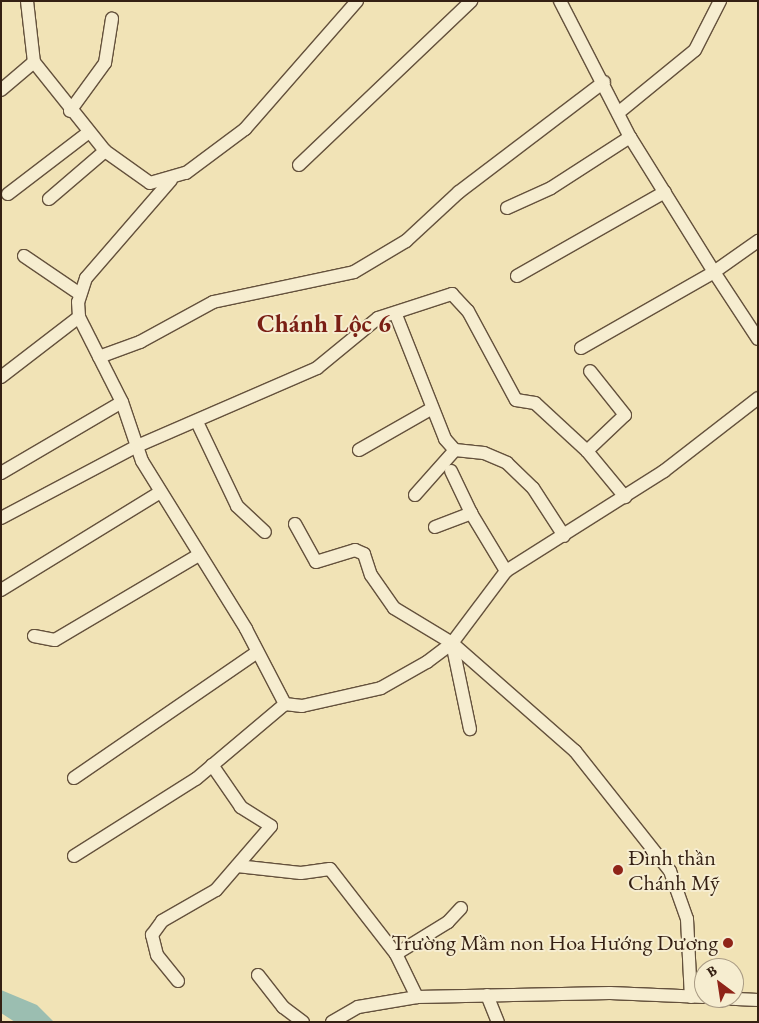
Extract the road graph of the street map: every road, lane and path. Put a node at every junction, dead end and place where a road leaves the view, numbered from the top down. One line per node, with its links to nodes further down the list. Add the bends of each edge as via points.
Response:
1 (27, 1): 7 (street)
2 (357, 1): 16 (street, via 245,129)
3 (471, 1): 15 (street)
4 (560, 1): 8 (street)
5 (720, 1): 11 (street, via 695,50)
6 (112, 19): 10 (street, via 105,63)
7 (34, 62): 9 (street); 10 (street)
8 (604, 82): 11 (street); 30 (street, via 458,192 406,241 354,272 212,302 140,342)
9 (1, 90)
10 (70, 111): 12 (street)
11 (618, 113): 13 (street)
12 (90, 132): 14 (street); 18 (street)
13 (630, 137): 17 (street); 20 (street, via 551,188)
14 (105, 151): 16 (street, via 150,183); 19 (street)
15 (299, 165)
16 (171, 180): 25 (street, via 105,252)
17 (664, 192): 23 (street); 24 (street)
18 (8, 194)
19 (50, 199)
20 (507, 208)
21 (758, 241): 23 (street)
22 (24, 256): 25 (street)
23 (714, 272): 28 (street); 29 (street)
24 (517, 276)
25 (80, 294): 27 (street)
26 (396, 315): 35 (street); 36 (street, via 363,327 316,368 251,393); 40 (street, via 452,294 460,298 516,400 535,402)
27 (79, 317): 30 (street); 32 (street)
28 (758, 339)
29 (581, 348)
30 (98, 357): 34 (street)
31 (590, 371): 40 (street, via 625,415)
32 (1, 377)
33 (758, 398): 45 (street)
34 (122, 402): 37 (street); 42 (street)
35 (431, 409): 38 (street); 39 (street)
36 (197, 422): 37 (street); 50 (street, via 237,506)
37 (137, 446): 43 (street); 47 (street)
38 (359, 450)
39 (455, 450): 44 (street); 51 (street, via 484,453 507,463 533,488)
40 (587, 451): 45 (street)
41 (451, 471): 46 (street)
42 (1, 473)
43 (160, 492): 52 (street); 54 (street)
44 (415, 495)
45 (626, 497): 51 (street)
46 (471, 513): 49 (street); 53 (street)
47 (1, 518)
48 (295, 524): 56 (street, via 316,562 355,550 364,554 371,575 394,608)
49 (435, 527)
50 (264, 532)
51 (564, 536): 53 (street)
52 (199, 555): 55 (street, via 55,640); 57 (street)
53 (506, 571): 56 (street)
54 (1, 590)
55 (34, 636)
56 (452, 643): 58 (street, via 381,688 302,706); 59 (street); 70 (street, via 575,750 670,871 687,919)
57 (257, 652): 58 (street); 61 (street)
58 (285, 704): 60 (street)
59 (470, 729)
60 (212, 765): 62 (street, via 151,810); 63 (street, via 241,807 271,826)
61 (74, 778)
62 (74, 856)
63 (237, 866): 65 (street, via 301,873 330,869); 67 (street, via 216,890 162,921 152,935 157,955)
64 (461, 908): 65 (street, via 448,922)
65 (396, 954): 69 (street)
66 (258, 975): 73 (street, via 284,1006)
67 (178, 981)
68 (487, 995): 69 (street); 70 (street); 75 (street)
69 (417, 997): 74 (street, via 358,1007)
70 (691, 997)
71 (744, 999): 72 (street)
72 (758, 1000)
73 (303, 1022)
74 (332, 1022)
75 (498, 1022)

